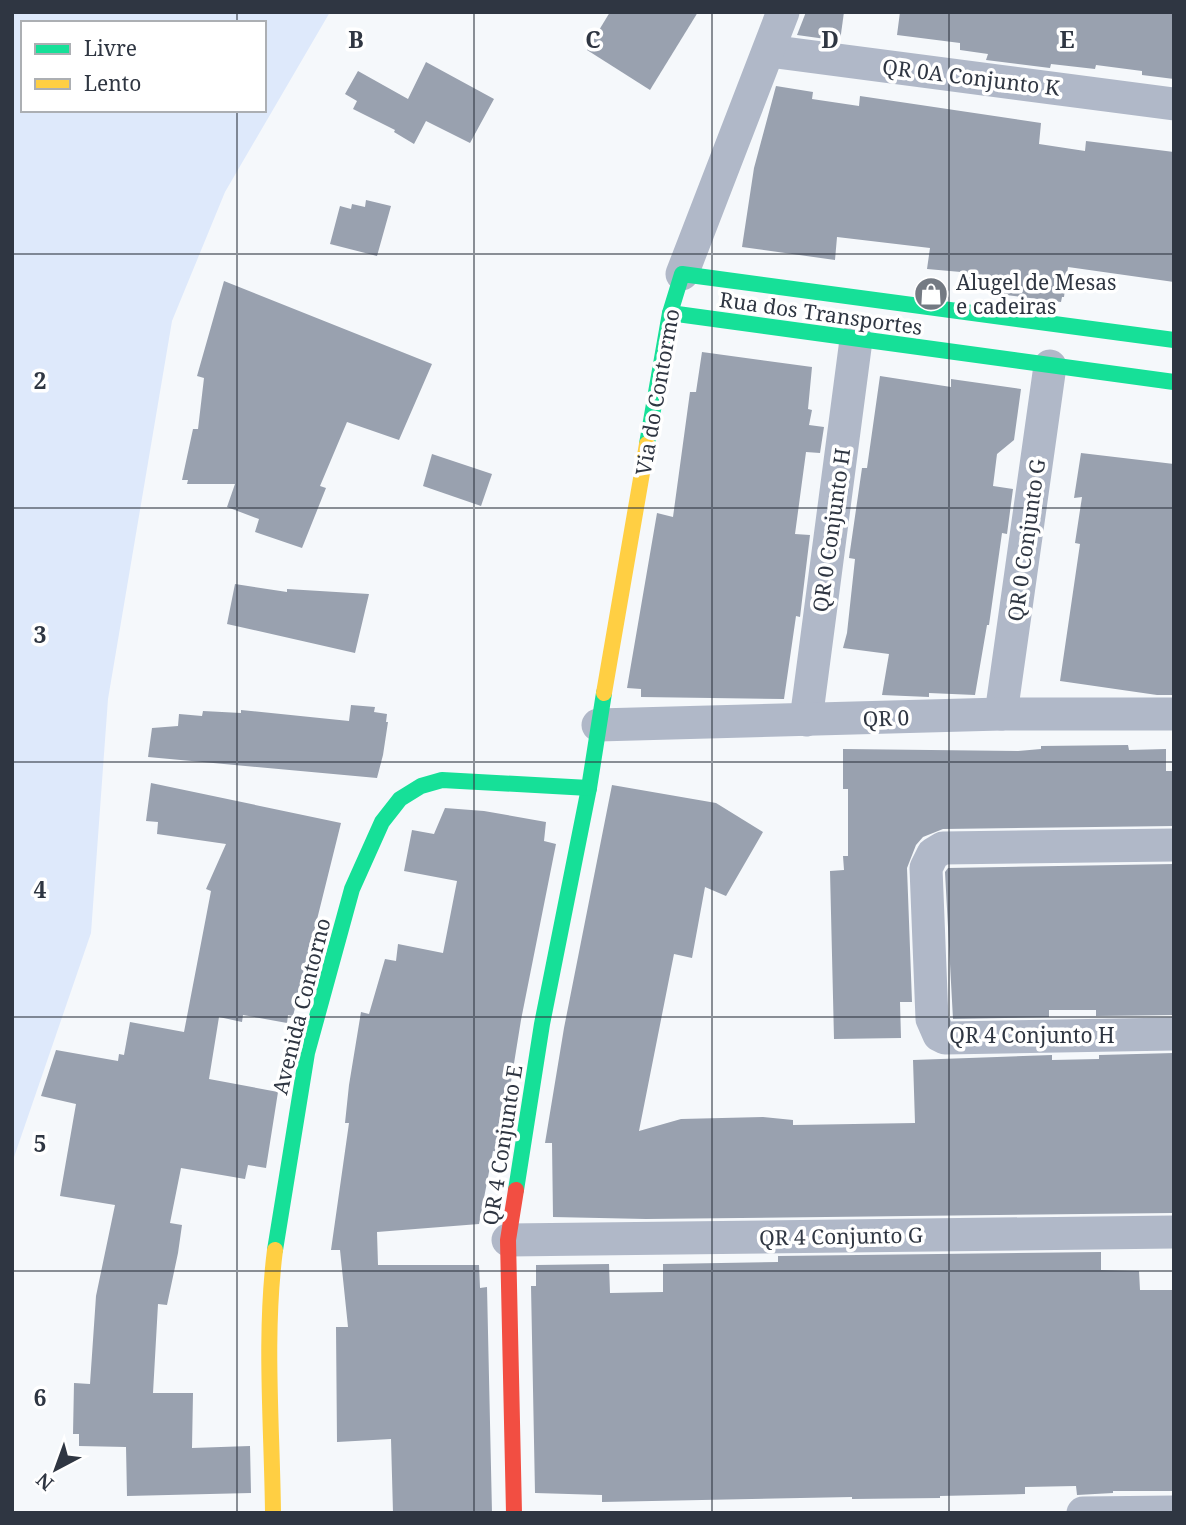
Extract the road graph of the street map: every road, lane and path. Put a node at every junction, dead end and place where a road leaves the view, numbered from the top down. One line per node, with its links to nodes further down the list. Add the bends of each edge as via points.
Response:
1 (783, 12): 2 (street, Via do Contormo)
2 (769, 51): 3 (street, QR 0A Conjunto K); 4 (street, Via do Contormo)
3 (1174, 104)
4 (682, 274): 5 (street, Via do Contormo); 7 (street, Rua dos Transportes)
5 (670, 313): 6 (street, Rua dos Transportes); 13 (street, Via do Contormo)
6 (856, 340): 8 (street, Rua dos Transportes); 12 (street, QR 0 Conjunto H)
7 (1174, 340)
8 (1050, 366): 9 (street, Rua dos Transportes); 10 (street, QR 0 Conjunto G)
9 (1174, 382)
10 (1001, 714): 11 (street, QR 0); 12 (street, QR 0)
11 (1174, 714)
12 (806, 720): 13 (street, QR 0)
13 (598, 725): 14 (street, Via do Contormo)
14 (589, 788): 18 (street, QR 4 Conjunto E, via 542,1024); 20 (street, Avenida Contorno, via 469,780 421,786 400,799 367,852 352,889 307,1053 278,1230 270,1329)
15 (1174, 845): 16 (street, QR 4 Conjunto H, via 943,848 933,854 926,868 932,1019 939,1035)
16 (1174, 1034)
17 (1174, 1232): 18 (street, QR 4 Conjunto G)
18 (508, 1240): 21 (street, QR 4 Conjunto E)
19 (1174, 1512): 22 (street)
20 (273, 1513)
21 (514, 1513)
22 (1083, 1513)

